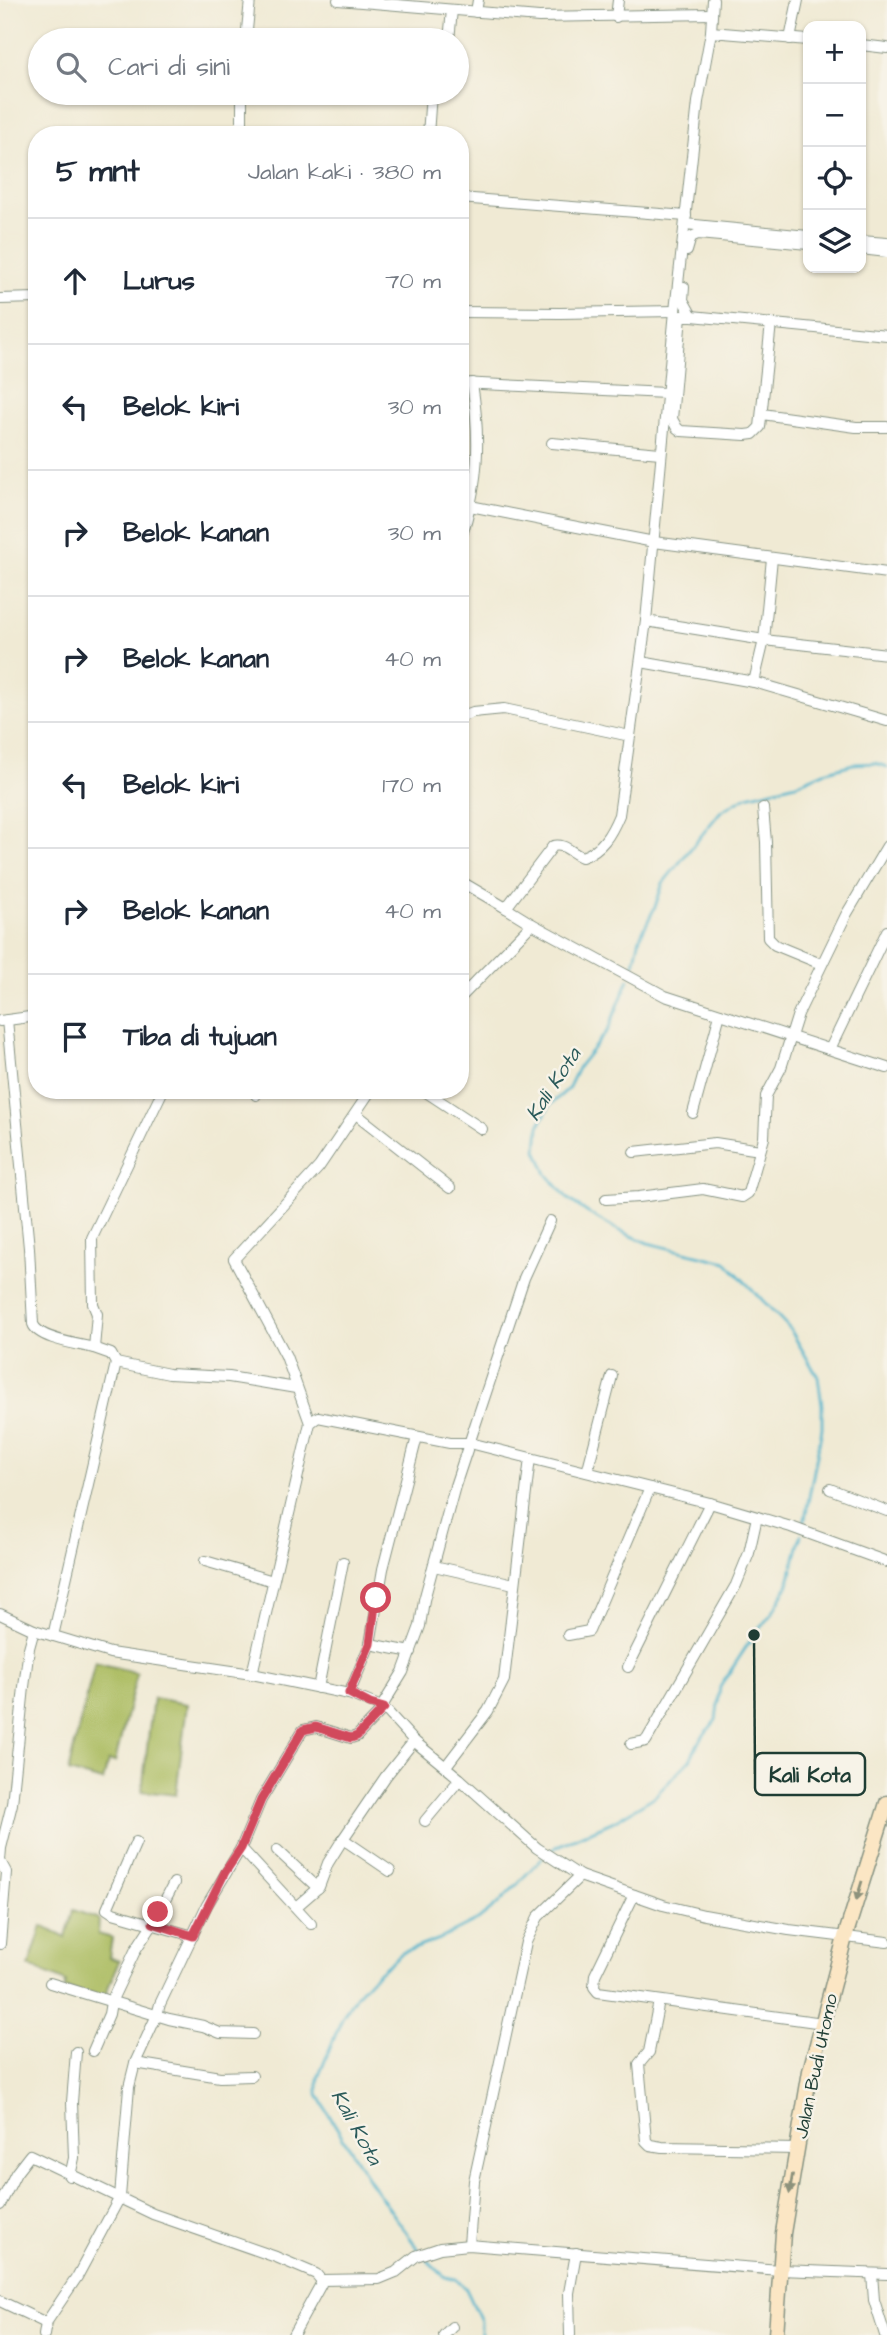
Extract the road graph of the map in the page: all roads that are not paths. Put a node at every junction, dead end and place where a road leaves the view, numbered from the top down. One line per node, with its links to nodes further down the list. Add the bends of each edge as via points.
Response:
1 (250, 0): 11 (street)
2 (338, 0): 7 (street)
3 (478, 0): 8 (street)
4 (618, 0): 10 (street)
5 (713, 0): 9 (street)
6 (798, 0): 14 (street)
7 (452, 10): 8 (street); 12 (street)
8 (476, 12): 10 (street)
9 (712, 15): 10 (street); 13 (street)
10 (616, 17)
11 (247, 28)
12 (450, 28)
13 (710, 32): 14 (street); 23 (street)
14 (790, 39): 15 (street)
15 (803, 40)
16 (866, 46): 17 (street)
17 (887, 48)
18 (242, 105): 20 (street)
19 (430, 105): 21 (street)
20 (242, 126)
21 (429, 126)
22 (469, 199): 23 (street)
23 (685, 220): 24 (street); 32 (street)
24 (803, 235)
25 (866, 241): 26 (street)
26 (887, 243)
27 (803, 244): 34 (street, via 691,237 683,300)
28 (866, 250): 29 (street)
29 (887, 252)
30 (28, 298): 31 (street)
31 (0, 299)
32 (675, 311): 33 (street); 38 (street)
33 (469, 312)
34 (692, 316): 35 (street); 39 (street, via 681,316 680,322 672,419 677,428 753,434 760,427)
35 (771, 323): 36 (street); 39 (street)
36 (887, 335)
37 (472, 383): 38 (street); 43 (street, via 478,459)
38 (666, 393): 42 (street)
39 (762, 414): 40 (street)
40 (887, 427)
41 (552, 443): 42 (street)
42 (660, 453): 45 (street)
43 (469, 491)
44 (469, 506): 45 (street)
45 (654, 542): 46 (street); 48 (street)
46 (772, 558): 47 (street); 49 (street)
47 (887, 573)
48 (646, 621): 49 (street); 51 (street)
49 (764, 640): 50 (street); 52 (street)
50 (887, 654)
51 (641, 662): 52 (street); 55 (street)
52 (754, 682): 54 (street)
53 (469, 714): 55 (street, via 504,709)
54 (887, 721)
55 (630, 736): 59 (street, via 619,815 607,839 582,857 565,846 553,846)
56 (763, 808): 62 (street, via 768,938)
57 (887, 846): 62 (street)
58 (469, 886): 59 (street)
59 (506, 908): 60 (street)
60 (532, 925): 63 (street); 64 (street, via 643,986)
61 (887, 931): 68 (street)
62 (821, 964): 67 (street)
63 (469, 989)
64 (720, 1014): 67 (street); 73 (street)
65 (28, 1017): 66 (street)
66 (4, 1020): 81 (street, via 33,1324 42,1335)
67 (789, 1037): 68 (street); 76 (street, via 779,1075 766,1096)
68 (830, 1049): 69 (street)
69 (887, 1068)
70 (159, 1099): 81 (street, via 92,1238 97,1314)
71 (365, 1099): 74 (street)
72 (437, 1099): 75 (street)
73 (693, 1113)
74 (356, 1114): 78 (street); 84 (street, via 319,1167 234,1259 286,1356)
75 (482, 1129)
76 (760, 1150): 77 (street, via 715,1143); 79 (street, via 748,1193 742,1197 703,1189)
77 (634, 1152)
78 (450, 1188)
79 (606, 1199)
80 (550, 1221): 87 (street, via 524,1278)
81 (94, 1348): 82 (street, via 111,1354)
82 (116, 1363): 84 (street, via 169,1374 229,1377); 104 (street)
83 (612, 1376): 89 (street)
84 (296, 1388): 85 (street)
85 (310, 1423): 86 (street, via 322,1417); 99 (street)
86 (417, 1437): 87 (street); 105 (street, via 383,1569)
87 (470, 1443): 88 (street); 98 (street)
88 (530, 1458): 89 (street); 100 (street)
89 (587, 1472): 90 (street)
90 (650, 1488): 92 (street); 103 (street, via 589,1631)
91 (830, 1489): 93 (street)
92 (709, 1503): 94 (street); 107 (street)
93 (887, 1511)
94 (757, 1517): 97 (street); 113 (street, via 736,1585 653,1732 646,1741)
95 (205, 1561): 99 (street)
96 (343, 1562): 109 (street)
97 (887, 1562)
98 (434, 1566): 100 (street); 106 (street)
99 (273, 1581): 108 (street)
100 (514, 1584): 114 (street, via 503,1680 488,1711)
101 (0, 1614): 102 (street)
102 (34, 1630): 104 (street); 128 (street, via 12,1804 1,1849 6,1872)
103 (568, 1635)
104 (53, 1636): 108 (street, via 110,1653)
105 (370, 1644): 106 (street); 110 (street)
106 (411, 1652): 111 (street)
107 (628, 1667)
108 (253, 1674): 109 (street)
109 (318, 1688): 110 (street)
110 (349, 1693): 111 (street)
111 (384, 1708): 112 (street); 120 (street, via 351,1738 316,1727 303,1730 261,1800)
112 (414, 1741): 114 (street); 118 (street)
113 (631, 1744)
114 (446, 1766): 115 (street)
115 (460, 1779): 117 (street); 123 (street, via 537,1848)
116 (887, 1803): 132 (street, Jalan Budi Utomo, one-way to 132)
117 (425, 1821)
118 (343, 1839): 122 (street); 125 (street)
119 (136, 1842): 129 (street, via 107,1909)
120 (241, 1848): 127 (street); 131 (street)
121 (276, 1850): 125 (street)
122 (390, 1871)
123 (580, 1877): 126 (street); 149 (street, via 538,1917 526,1942 474,2181)
124 (174, 1883): 129 (street)
125 (318, 1888): 127 (street)
126 (634, 1895): 132 (street, via 704,1915); 136 (street, via 595,1975 594,1987 611,1995)
127 (297, 1906): 130 (street)
128 (1, 1910): 134 (street)
129 (153, 1923): 131 (street); 137 (street)
130 (311, 1924)
131 (193, 1936): 138 (street)
132 (845, 1937): 133 (street); 139 (street, Jalan Budi Utomo)
133 (887, 1942)
134 (0, 1944)
135 (50, 1983): 137 (street)
136 (659, 2001): 139 (street); 145 (street, via 649,2052 639,2064 646,2141 662,2147)
137 (111, 2002): 138 (street); 141 (street)
138 (157, 2015): 140 (street, via 220,2033); 143 (street)
139 (822, 2023): 145 (street, Jalan Budi Utomo)
140 (253, 2034)
141 (93, 2051)
142 (76, 2052): 146 (street)
143 (135, 2063): 144 (street, via 220,2077); 147 (street, via 123,2134)
144 (252, 2076)
145 (797, 2149): 151 (street, Jalan Budi Utomo, one-way to 151)
146 (70, 2176): 147 (street); 148 (street, via 30,2155)
147 (120, 2197): 154 (street, via 153,2214 293,2263); 156 (street)
148 (0, 2205)
149 (469, 2245): 150 (street); 154 (street, via 434,2249 379,2279)
150 (576, 2253): 151 (street); 159 (street, via 569,2293)
151 (780, 2270): 152 (street); 160 (street, Jalan Budi Utomo)
152 (872, 2274): 153 (street); 161 (street)
153 (887, 2274)
154 (321, 2280): 158 (street)
155 (0, 2301): 156 (street)
156 (46, 2323): 157 (street)
157 (44, 2335)
158 (293, 2335)
159 (570, 2335)
160 (776, 2335)
161 (885, 2335)

